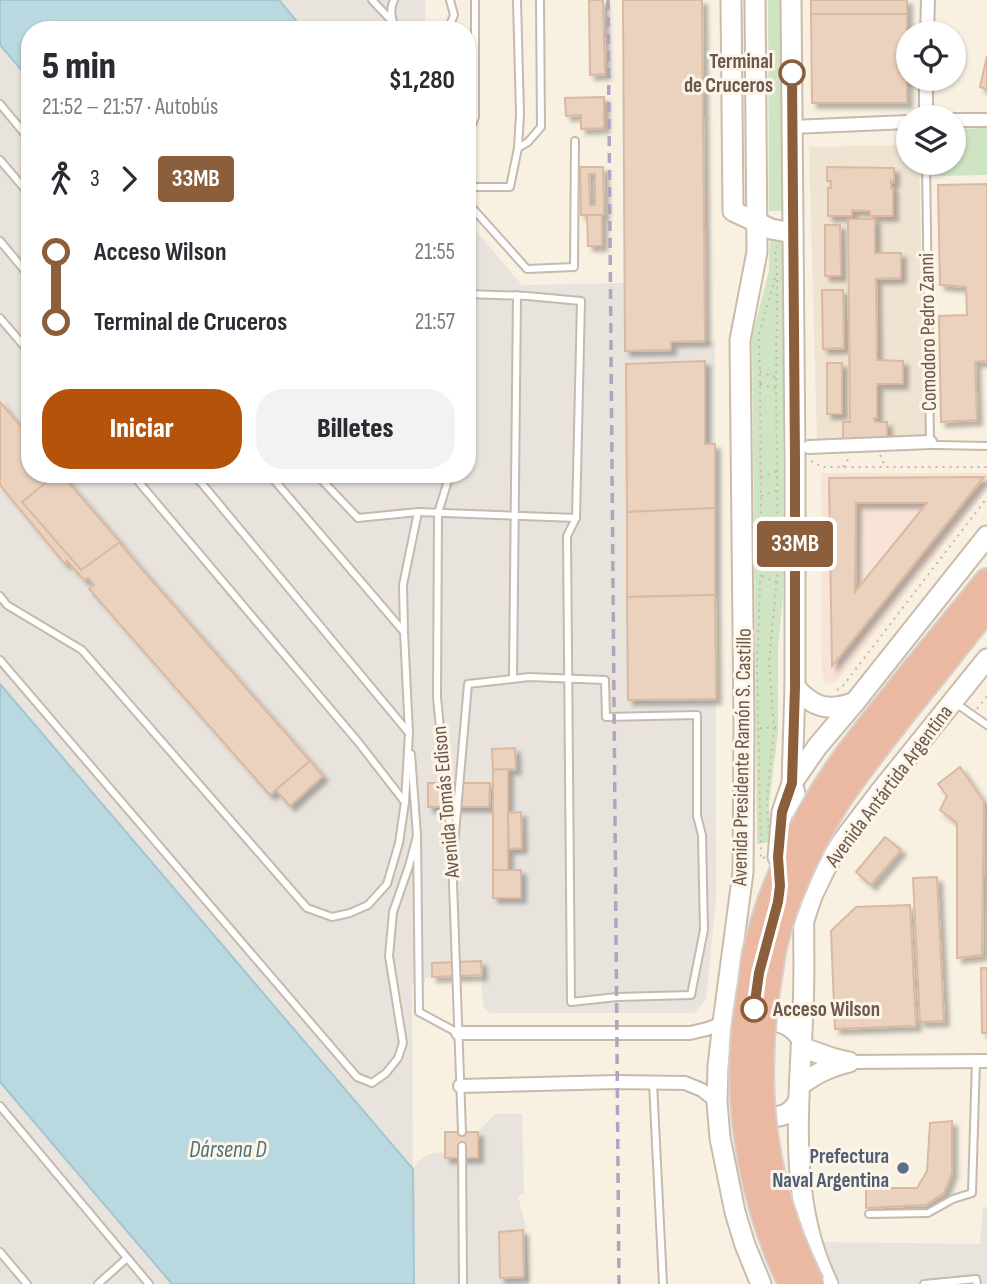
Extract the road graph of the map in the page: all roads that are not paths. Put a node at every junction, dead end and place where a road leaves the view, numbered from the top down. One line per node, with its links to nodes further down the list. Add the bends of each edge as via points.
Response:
1 (372, 0): 11 (lane)
2 (394, 0): 11 (lane)
3 (450, 0): 12 (lane)
4 (475, 0): 13 (lane)
5 (517, 0): 22 (lane)
6 (540, 0): 22 (lane, via 541,127)
7 (731, 0): 28 (main road, via 733,211)
8 (755, 0): 28 (main road, Avenida Presidente Ramón S. Castillo)
9 (791, 0): 19 (main road, Avenida Presidente Ramón S. Castillo)
10 (928, 0): 14 (street)
11 (391, 20)
12 (453, 21)
13 (475, 21)
14 (927, 21)
15 (0, 104): 20 (lane)
16 (966, 120): 17 (street)
17 (987, 120)
18 (896, 123): 19 (street)
19 (792, 127): 29 (main road, Avenida Presidente Ramón S. Castillo)
20 (21, 128)
21 (575, 141): 27 (lane, via 574,267 527,269)
22 (518, 148): 26 (lane, via 510,187)
23 (0, 160): 25 (lane)
24 (926, 175): 36 (lane, Comodoro Pedro Zanni)
25 (21, 184)
26 (476, 187)
27 (476, 212)
28 (758, 223): 29 (main road, via 772,216); 72 (main road, Avenida Presidente Ramón S. Castillo, via 755,267 740,340 743,872)
29 (793, 223): 58 (main road, Avenida Presidente Ramón S. Castillo)
30 (0, 241): 31 (lane)
31 (21, 266)
32 (476, 294): 33 (lane)
33 (517, 295): 46 (lane); 47 (lane, via 581,301)
34 (0, 318): 35 (lane)
35 (21, 342)
36 (930, 442): 37 (lane, Comodoro Pedro Zanni, via 936,446); 38 (street)
37 (987, 446)
38 (809, 447)
39 (140, 483): 66 (lane)
40 (201, 483): 62 (lane)
41 (277, 483): 52 (lane)
42 (325, 483): 44 (lane, via 358,518)
43 (447, 483): 45 (lane, Avenida Tomás Edison)
44 (418, 512): 45 (lane); 52 (lane, via 403,584)
45 (438, 513): 46 (lane); 69 (lane, Avenida Tomás Edison, via 437,696)
46 (514, 516): 47 (lane); 56 (lane)
47 (576, 518): 57 (lane, via 567,536)
48 (987, 536): 60 (main road)
49 (987, 579): 51 (highway)
50 (0, 596): 66 (lane, via 7,605 82,650 307,908 332,917 368,905 387,884 400,844)
51 (978, 606): 55 (highway)
52 (404, 632): 62 (lane)
53 (987, 659): 59 (main road, Avenida Antártida Argentina)
54 (0, 660): 68 (lane, via 357,1077 372,1083 398,1058 403,1043 389,956 393,912)
55 (923, 675): 94 (highway, bridge, via 848,755 818,800 781,872 755,950 743,1045 748,1146 759,1199); 95 (highway, bridge, via 895,723 833,807 798,877 775,943 762,1030 763,1123 778,1199)
56 (513, 678): 57 (lane); 69 (lane, via 468,684)
57 (569, 679): 57 (lane, via 571,1002 691,995 704,930 697,715 606,717 605,680)
58 (795, 687): 60 (main road, via 813,703 828,708); 65 (main road, Avenida Presidente Ramón S. Castillo)
59 (953, 701): 61 (lane); 74 (main road, Avenida Antártida Argentina, via 869,796 803,913)
60 (855, 702): 63 (main road)
61 (987, 725)
62 (409, 733): 66 (lane); 68 (lane)
63 (817, 747): 64 (main road); 65 (main road)
64 (824, 778)
65 (792, 783): 67 (main road, Avenida Presidente Ramón S. Castillo); 70 (main road, Avenida Presidente Ramón S. Castillo, via 782,812)
66 (405, 802)
67 (801, 816)
68 (417, 836): 73 (lane, via 419,1012)
69 (453, 857): 73 (lane, Avenida Tomás Edison)
70 (778, 857)
71 (772, 1021): 74 (main road, via 794,1029)
72 (723, 1023): 73 (street, via 690,1033); 80 (main road, Avenida Presidente Ramón S. Castillo)
73 (458, 1033): 78 (lane, Avenida Tomás Edison)
74 (801, 1043): 76 (main road); 79 (main road)
75 (982, 1061): 76 (street); 85 (lane, via 972,1193 928,1213)
76 (849, 1062): 79 (main road, via 817,1073)
77 (653, 1082): 78 (street); 80 (street, via 685,1083); 92 (lane)
78 (460, 1086): 83 (lane, Avenida Tomás Edison)
79 (799, 1093): 82 (main road, via 793,1111); 96 (main road, via 805,1220)
80 (717, 1102): 93 (main road, Avenida Presidente Ramón S. Castillo, via 735,1212)
81 (0, 1106): 87 (lane)
82 (772, 1117)
83 (462, 1132)
84 (462, 1146): 91 (lane)
85 (869, 1214)
86 (0, 1252): 88 (lane)
87 (127, 1258): 89 (lane); 90 (lane)
88 (27, 1284)
89 (98, 1284)
90 (149, 1284)
91 (463, 1284)
92 (663, 1284)
93 (761, 1284)
94 (792, 1284)
95 (811, 1284)
96 (828, 1284)
97 (925, 1284): 98 (lane, via 976,1279)
98 (976, 1284)

